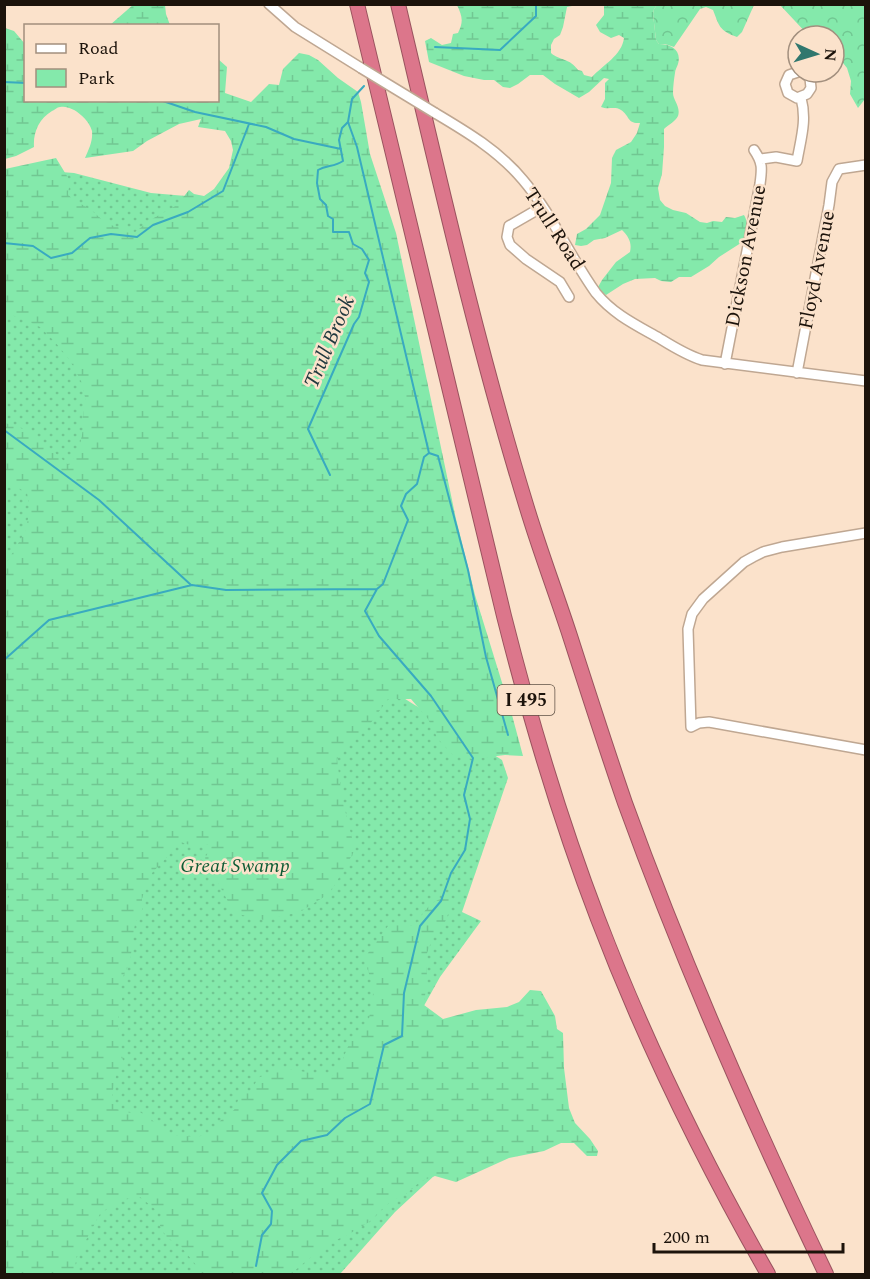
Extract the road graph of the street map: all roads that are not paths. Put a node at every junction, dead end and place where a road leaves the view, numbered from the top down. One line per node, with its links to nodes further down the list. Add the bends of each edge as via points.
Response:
1 (269, 4): 10 (street, Trull Road, bridge, via 295,27 493,151 523,180)
2 (357, 4): 17 (highway, I 495, via 504,616 550,783 598,919 647,1037 710,1168)
3 (398, 4): 18 (highway, via 503,427 625,802 732,1068)
4 (786, 81): 6 (street, via 791,96)
5 (812, 84): 6 (street)
6 (801, 98): 8 (street, via 804,124 797,161)
7 (754, 150): 8 (street, Dickson Avenue)
8 (761, 159): 12 (street, Dickson Avenue, via 760,184)
9 (866, 165): 13 (street, Floyd Avenue, via 839,169 832,182)
10 (542, 207): 11 (street, via 509,226 507,240 562,284); 12 (street, Trull Road, via 592,287 612,310 691,356)
11 (569, 297)
12 (725, 364): 13 (street, Trull Road)
13 (797, 373): 14 (street, Trull Road)
14 (866, 381)
15 (866, 533): 16 (street, via 782,547 744,562 703,599 692,614 688,629 691,727 709,722)
16 (866, 750)
17 (768, 1275)
18 (826, 1275)

